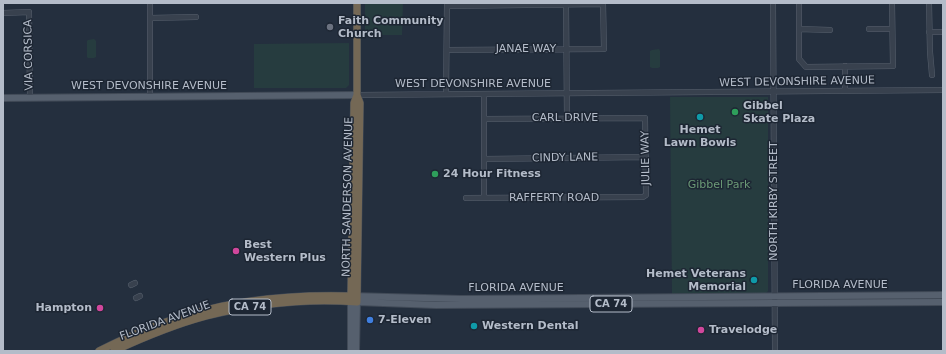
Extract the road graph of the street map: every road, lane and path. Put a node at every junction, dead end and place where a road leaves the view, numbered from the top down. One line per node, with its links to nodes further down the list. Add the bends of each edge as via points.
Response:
1 (150, 3): 12 (street)
2 (356, 3): 29 (highway, NORTH SANDERSON AVENUE)
3 (773, 3): 25 (street, NORTH KIRBY STREET)
4 (799, 3): 13 (street)
5 (892, 3): 15 (street)
6 (929, 3): 17 (street)
7 (447, 4): 8 (street); 20 (street)
8 (566, 4): 9 (street); 19 (street)
9 (603, 4): 19 (street, JANAE WAY, via 604,49)
10 (3, 13): 31 (street, VIA CORSICA, via 29,12)
11 (196, 17): 12 (street)
12 (150, 18): 30 (street)
13 (799, 29): 16 (street); 21 (street, via 799,59 806,67)
14 (869, 29): 15 (street)
15 (892, 29): 21 (street, via 893,66)
16 (830, 30)
17 (930, 32): 18 (street); 22 (street)
18 (943, 32)
19 (566, 49): 20 (street, JANAE WAY); 28 (street)
20 (447, 50): 26 (street)
21 (845, 66): 24 (street)
22 (932, 75)
23 (943, 90): 24 (street, WEST DEVONSHIRE AVENUE)
24 (845, 91): 25 (street, WEST DEVONSHIRE AVENUE)
25 (774, 92): 28 (street, WEST DEVONSHIRE AVENUE); 50 (street, NORTH KIRBY STREET)
26 (446, 94): 27 (street, WEST DEVONSHIRE AVENUE); 29 (street, WEST DEVONSHIRE AVENUE)
27 (484, 94): 28 (street, WEST DEVONSHIRE AVENUE); 35 (street)
28 (566, 94): 33 (street)
29 (357, 95): 30 (main road, WEST DEVONSHIRE AVENUE); 41 (highway, NORTH SANDERSON AVENUE, via 354,103); 42 (highway, NORTH SANDERSON AVENUE, via 360,103)
30 (150, 96): 31 (main road, WEST DEVONSHIRE AVENUE)
31 (30, 97): 32 (main road, WEST DEVONSHIRE AVENUE)
32 (3, 98)
33 (566, 118): 34 (street, CARL DRIVE); 35 (street, CARL DRIVE)
34 (645, 118): 36 (street, JULIE WAY)
35 (484, 119): 37 (street)
36 (646, 157): 37 (street, CINDY LANE); 38 (street, JULIE WAY, via 646,195)
37 (484, 159): 40 (street)
38 (643, 197): 40 (street, RAFFERTY ROAD)
39 (466, 198): 40 (street, RAFFERTY ROAD)
40 (484, 198)
41 (352, 225): 42 (highway, via 355,225); 43 (highway, via 355,248); 49 (highway, NORTH SANDERSON AVENUE)
42 (358, 241): 43 (highway, NORTH SANDERSON AVENUE)
43 (358, 249): 49 (highway, NORTH SANDERSON AVENUE)
44 (943, 295): 46 (main road, FLORIDA AVENUE)
45 (869, 296): 46 (main road, FLORIDA AVENUE); 50 (main road, FLORIDA AVENUE); 54 (main road, via 861,300 834,300)
46 (914, 296): 52 (main road, via 874,298)
47 (633, 298): 48 (main road, FLORIDA AVENUE); 49 (main road, FLORIDA AVENUE); 55 (main road, via 632,301)
48 (666, 298): 50 (main road, FLORIDA AVENUE); 56 (main road, via 648,301)
49 (354, 299): 51 (highway, FLORIDA AVENUE, via 308,296); 55 (main road, FLORIDA AVENUE / CA 74, via 436,305); 57 (highway, FLORIDA AVENUE / CA 74, via 241,308); 60 (main road); 61 (main road)
50 (775, 300): 54 (main road, FLORIDA AVENUE / CA 74); 56 (main road, FLORIDA AVENUE / CA 74); 62 (street, NORTH KIRBY STREET)
51 (244, 302): 57 (highway, via 243,305 206,313); 58 (highway, FLORIDA AVENUE, via 212,308 148,328)
52 (863, 302): 53 (main road, FLORIDA AVENUE / CA 74); 54 (main road, FLORIDA AVENUE / CA 74)
53 (943, 302)
54 (824, 303)
55 (605, 304): 56 (main road, FLORIDA AVENUE / CA 74)
56 (645, 304)
57 (196, 319): 59 (highway, FLORIDA AVENUE / CA 74)
58 (99, 351)
59 (114, 351)
60 (350, 351)
61 (356, 351)
62 (776, 351)

